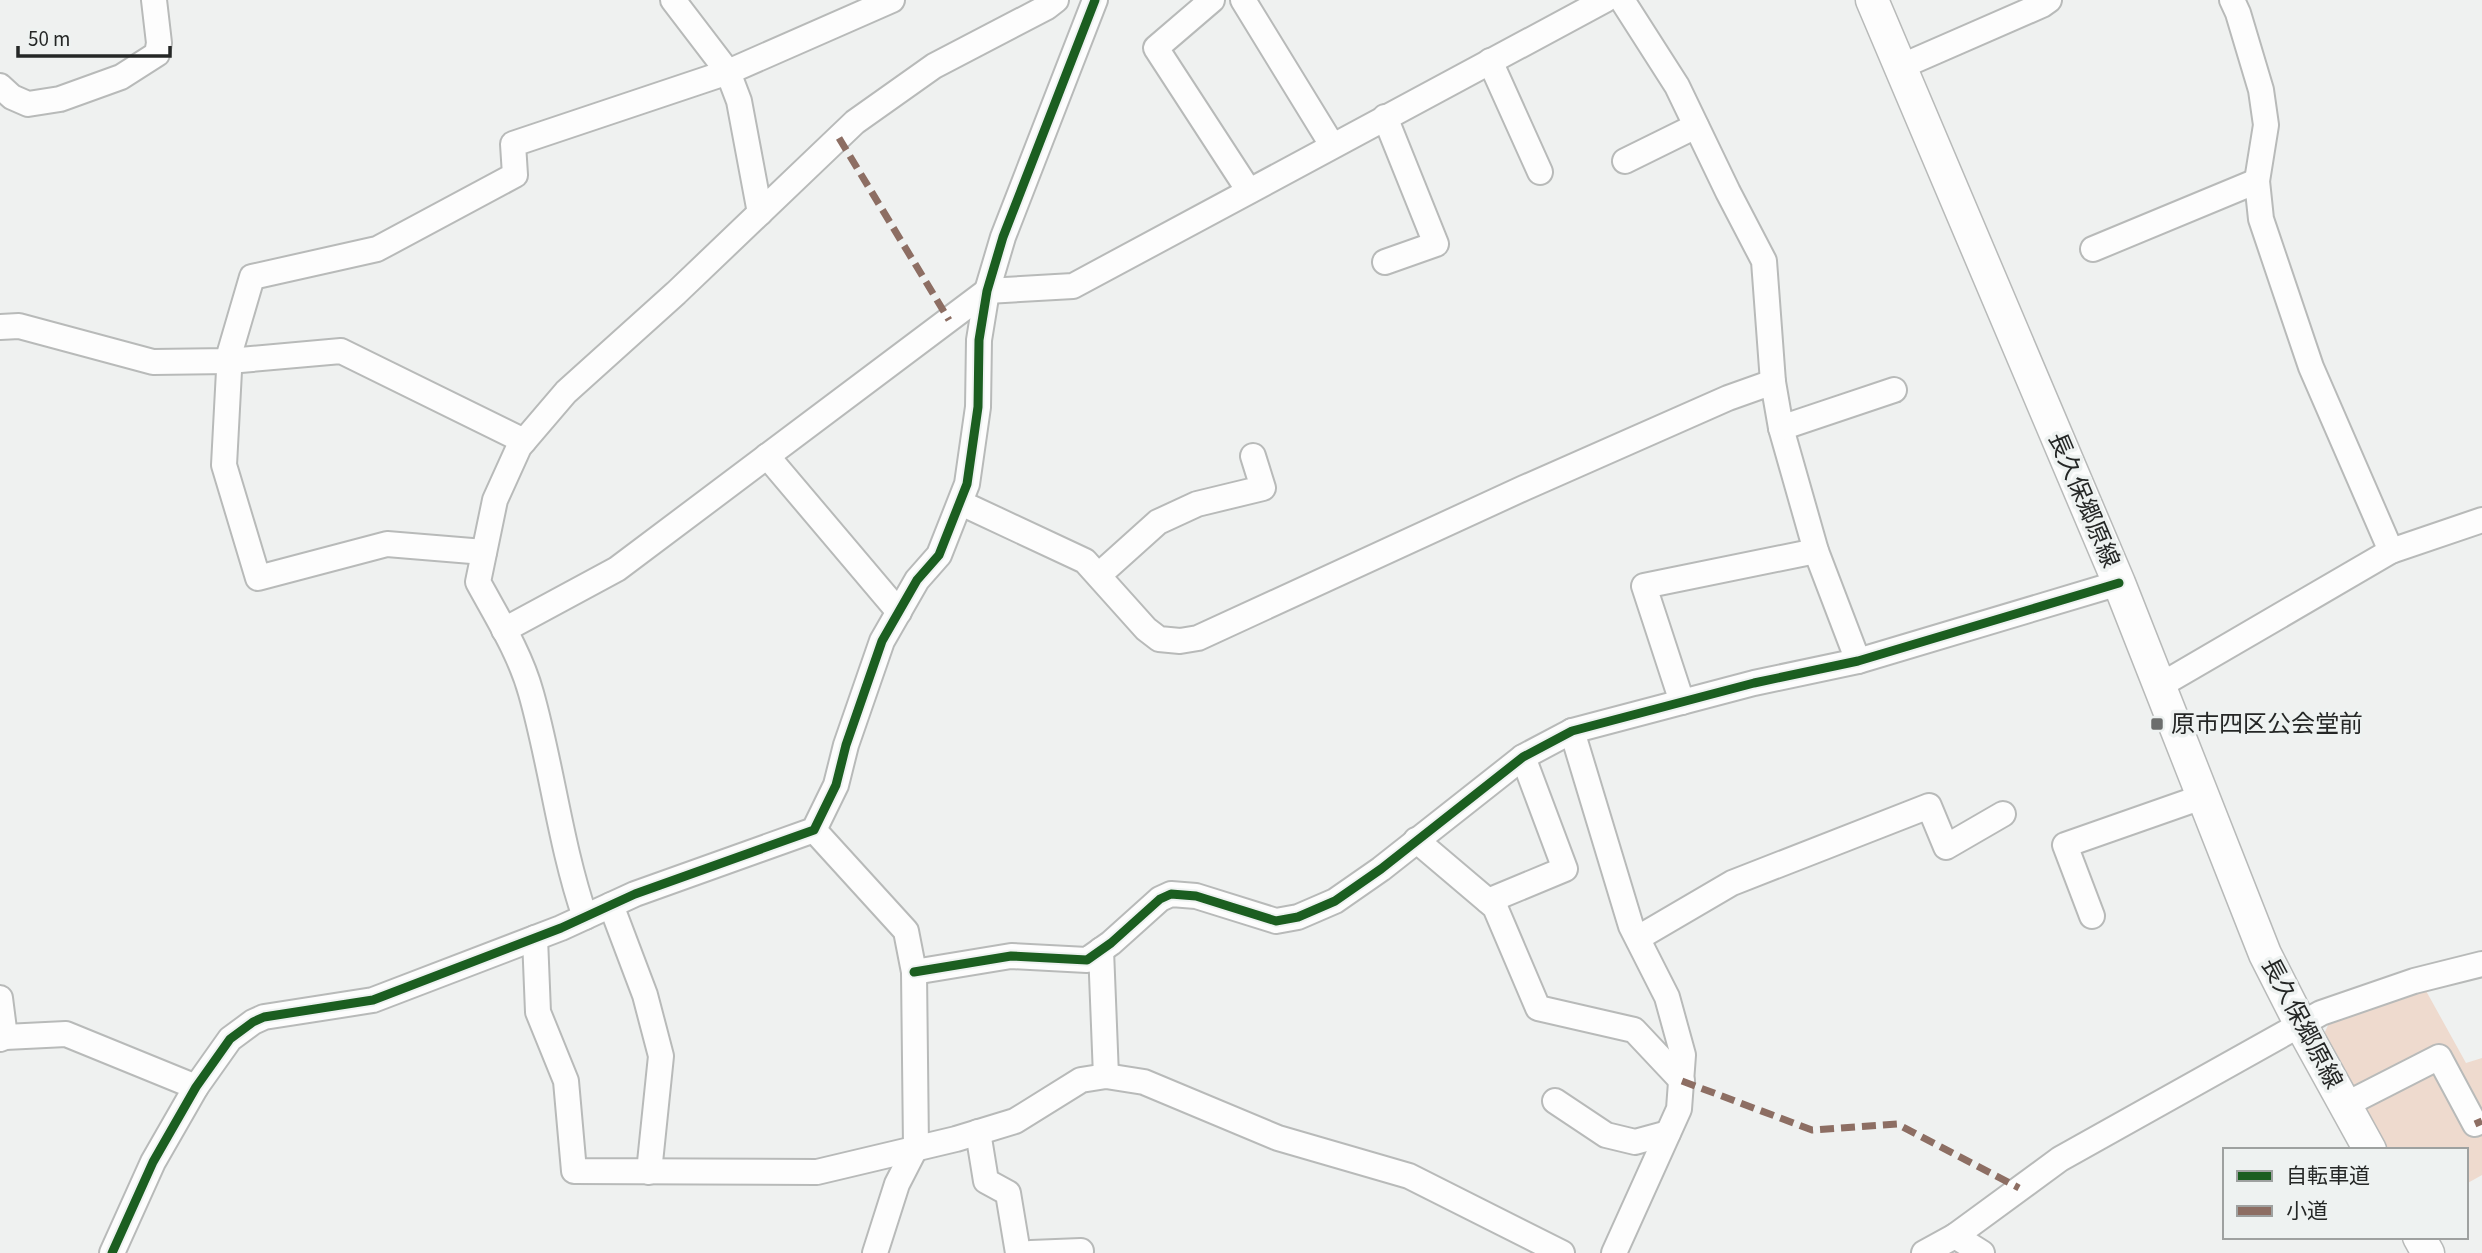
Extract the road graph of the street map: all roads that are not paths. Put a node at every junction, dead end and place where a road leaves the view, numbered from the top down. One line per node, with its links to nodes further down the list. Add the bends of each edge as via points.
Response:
1 (154, 0): 16 (street, via 157,54 121,77 60,99 28,104)
2 (673, 0): 15 (street)
3 (892, 0): 15 (street)
4 (1056, 0): 24 (street, via 934,66 855,122)
5 (1095, 0): 27 (street, via 1003,237)
6 (1212, 0): 23 (street, via 1156,48)
7 (1243, 0): 19 (street)
8 (1622, 0): 18 (street, via 1677,86)
9 (1872, 0): 14 (main road, 長久保郷原線)
10 (2049, 0): 14 (street)
11 (2232, 0): 22 (street, via 2261,90 2266,125)
12 (1588, 4): 13 (street)
13 (1490, 61): 17 (street); 21 (street)
14 (1900, 66): 42 (main road, 長久保郷原線)
15 (728, 72): 24 (street, via 740,101); 29 (street, via 513,144 515,175 377,249 252,278)
16 (0, 86)
17 (1385, 117): 19 (street); 26 (street, via 1436,244)
18 (1696, 126): 20 (street); 30 (street, via 1764,261)
19 (1332, 145): 23 (street)
20 (1625, 161)
21 (1540, 172)
22 (2257, 181): 25 (street); 39 (street, via 2260,219 2311,367)
23 (1249, 191): 27 (street, via 1073,286)
24 (760, 213): 33 (street, via 566,392)
25 (2093, 249)
26 (1385, 262)
27 (987, 291): 34 (street); 36 (street, via 979,340 978,407)
28 (0, 327): 29 (street, via 19,326 153,362)
29 (229, 361): 33 (street, via 341,351); 40 (street, via 224,465 258,578 387,544)
30 (1773, 382): 32 (street); 41 (street, via 1524,488 1198,638 1159,639)
31 (1894, 390): 32 (street)
32 (1781, 428): 38 (street)
33 (524, 441): 40 (street, via 495,500)
34 (767, 456): 43 (street); 44 (street, via 617,569)
35 (1253, 456): 41 (street, via 1264,488 1197,504 1158,522)
36 (961, 503): 41 (street, via 1085,561); 43 (street, via 939,555)
37 (2482, 520): 39 (street)
38 (1816, 551): 45 (street); 47 (street, via 1644,586)
39 (2391, 551): 46 (street)
40 (484, 552): 44 (street, via 478,582)
41 (1099, 575)
42 (2119, 583): 45 (street); 46 (main road, 長久保郷原線)
43 (899, 611): 52 (street, via 882,642 845,745 836,785)
44 (504, 630): 57 (street, via 531,691 562,837)
45 (1858, 661): 47 (street)
46 (2161, 685): 50 (main road, 長久保郷原線)
47 (1682, 702): 48 (street)
48 (1572, 731): 49 (street); 59 (street)
49 (1523, 757): 53 (street); 54 (street, via 1565,869)
50 (2202, 797): 56 (street, via 2066,845); 64 (main road, 長久保郷原線, via 2265,954)
51 (2003, 814): 59 (street, via 1946,847 1929,806 1732,883)
52 (814, 830): 55 (street); 62 (street, via 906,931)
53 (1416, 841): 54 (street); 60 (street, via 1335,901 1298,917 1276,921 1196,896 1171,894)
54 (1488, 901): 67 (street, via 1495,907 1538,1008 1634,1030)
55 (611, 905): 57 (street); 76 (street, via 645,995 661,1056)
56 (2092, 916)
57 (585, 917): 58 (street)
58 (535, 938): 68 (street, via 373,1000 264,1017 230,1039); 76 (street, via 538,1012 566,1081 574,1171)
59 (1637, 939): 67 (street, via 1667,997 1683,1055)
60 (1101, 950): 62 (street, via 1087,960 1011,956); 66 (street)
61 (2482, 964): 64 (street, via 2400,986 2321,1013)
62 (914, 972): 74 (street)
63 (0, 998): 65 (street)
64 (2301, 1025): 70 (main road, 長久保郷原線); 77 (street, via 2060,1159)
65 (3, 1038): 68 (street, via 66,1034)
66 (1106, 1076): 72 (street, via 1081,1080 1015,1121); 79 (street, via 1144,1082 1278,1138 1409,1176)
67 (1682, 1081): 73 (street, via 1679,1109)
68 (196, 1087): 80 (street, via 153,1162)
69 (1555, 1101): 73 (street, via 1606,1135 1635,1142)
70 (2345, 1105): 71 (street, via 2439,1056); 75 (main road, 長久保郷原線)
71 (2475, 1124)
72 (978, 1132): 74 (street); 82 (street, via 986,1181 1009,1194)
73 (1668, 1133): 84 (street)
74 (916, 1147): 76 (street, via 817,1172); 81 (street, via 897,1184)
75 (2369, 1148)
76 (649, 1172)
77 (1955, 1236): 85 (street); 86 (street)
78 (1081, 1251): 83 (street)
79 (1552, 1251)
80 (112, 1253)
81 (875, 1253)
82 (1018, 1253)
83 (1031, 1253)
84 (1614, 1253)
85 (1924, 1253)
86 (1982, 1253)

